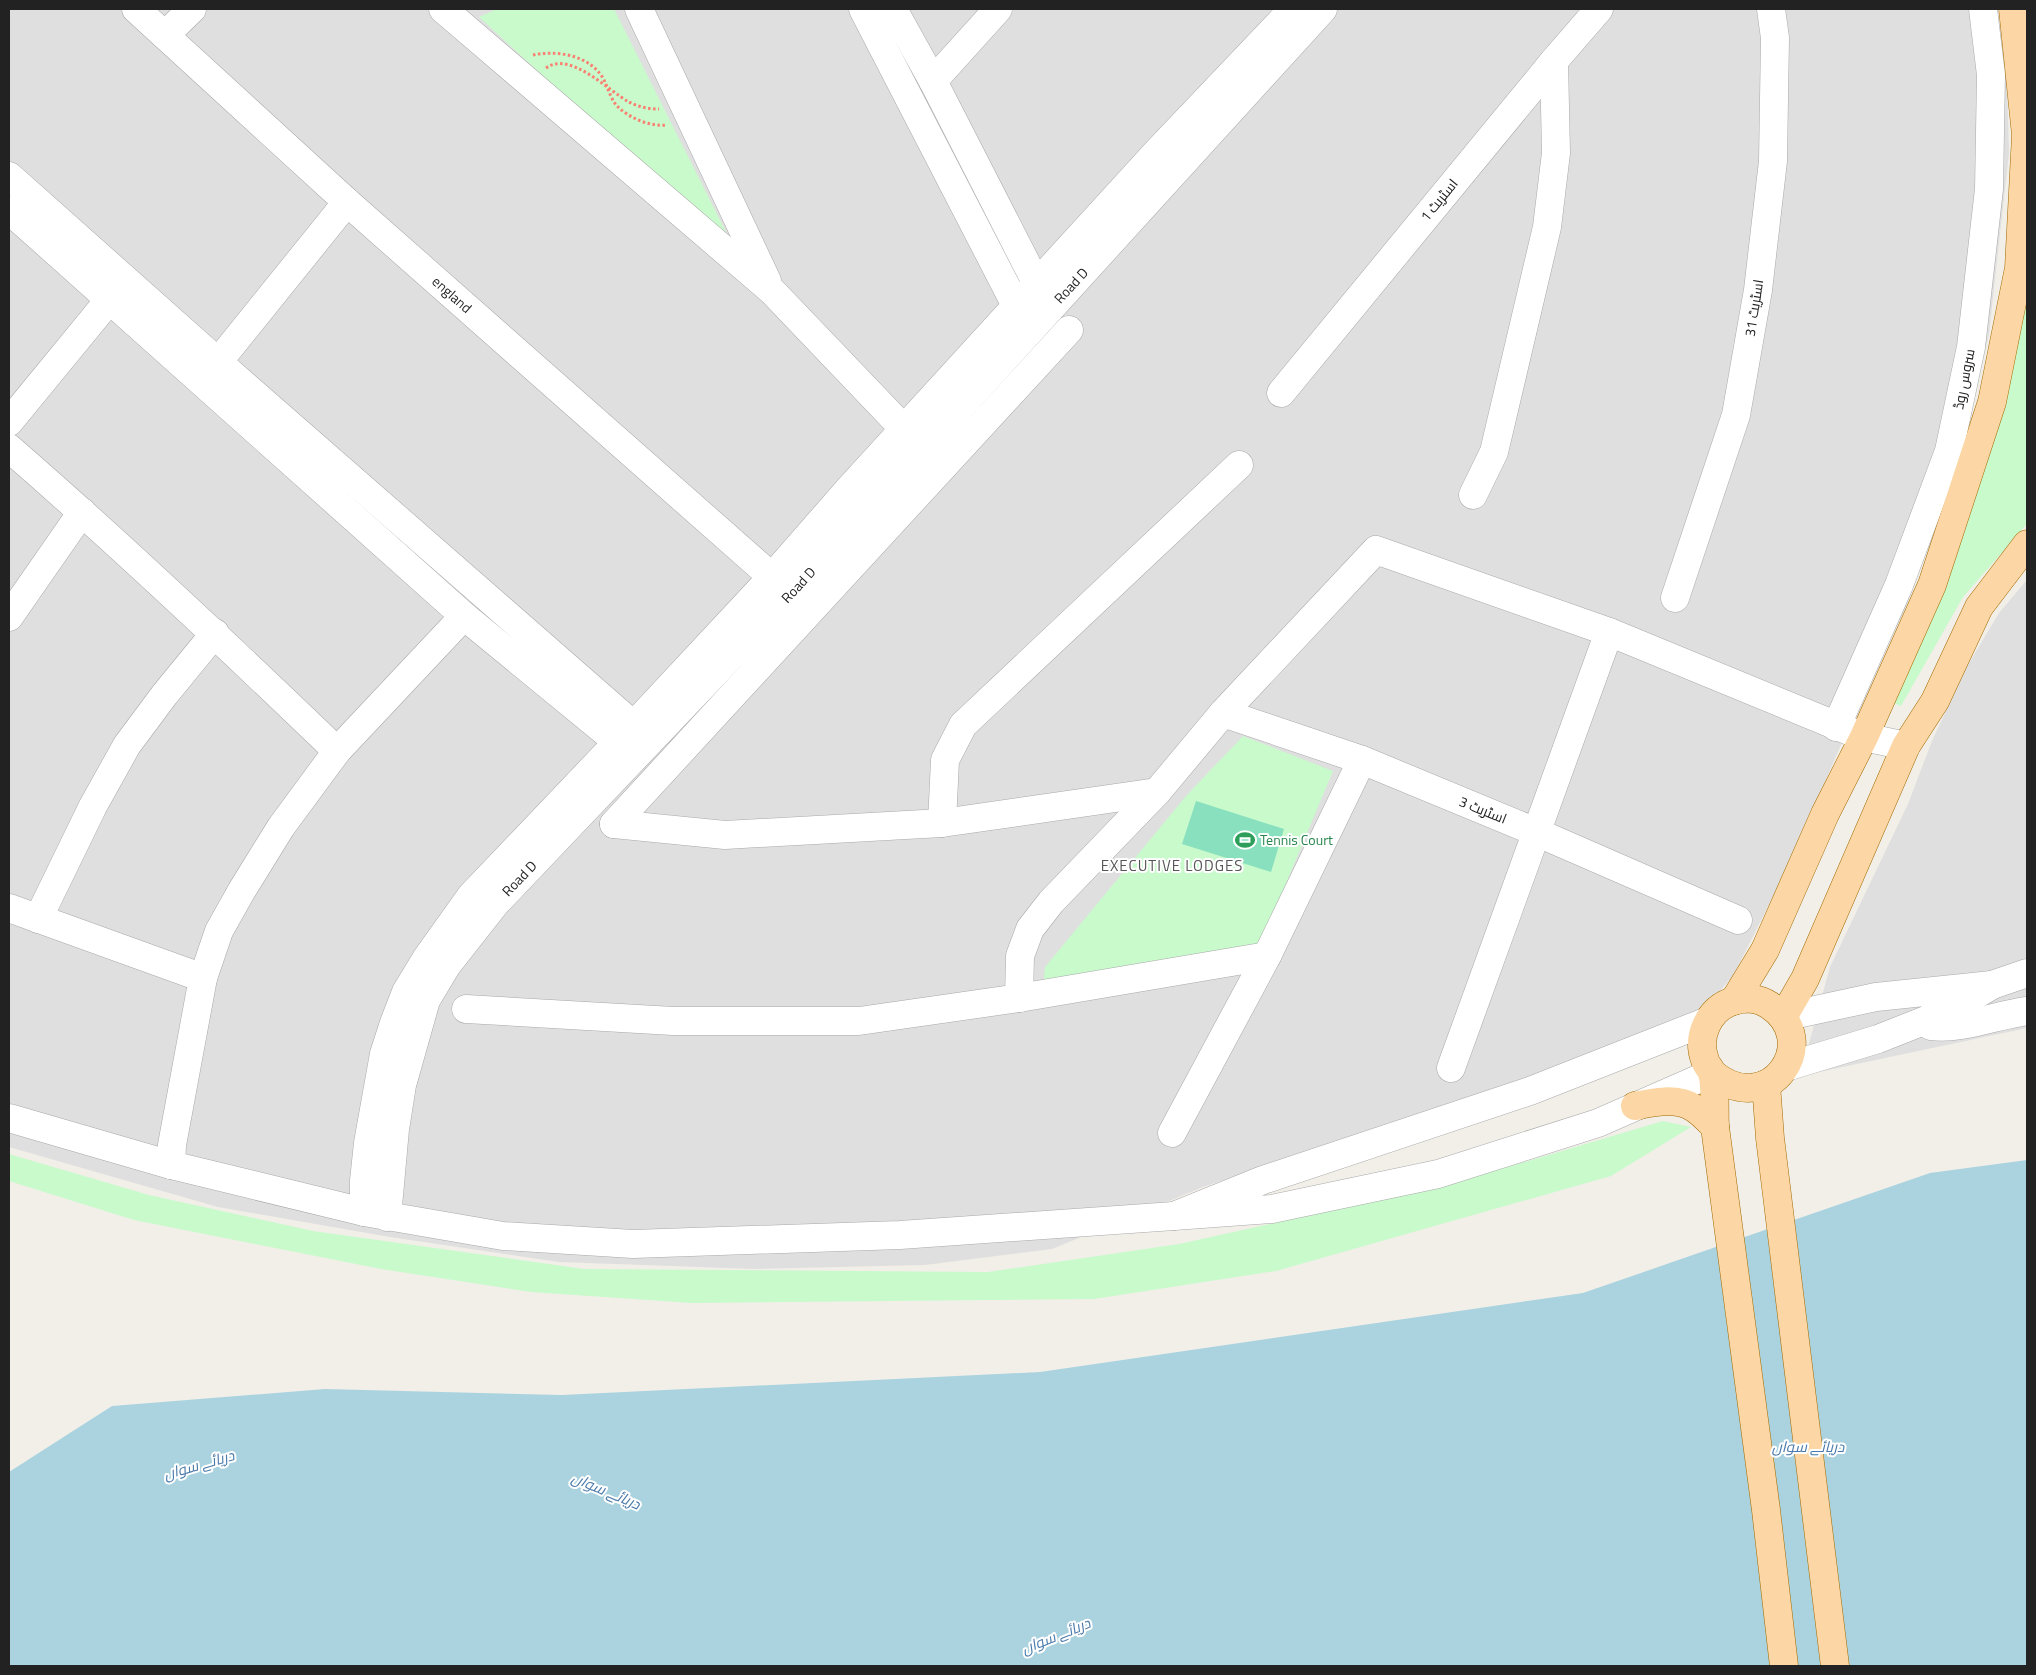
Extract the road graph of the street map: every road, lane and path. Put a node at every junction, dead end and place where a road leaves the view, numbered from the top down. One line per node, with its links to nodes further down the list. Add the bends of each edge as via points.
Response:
1 (136, 9): 14 (street, england)
2 (192, 9): 14 (street)
3 (639, 9): 19 (street)
4 (863, 9): 27 (street)
5 (893, 9): 17 (street)
6 (998, 9): 17 (street)
7 (1293, 9): 23 (street, Road D)
8 (1323, 9): 26 (street, Road D)
9 (1600, 9): 15 (street, اسٹریٹ 1)
10 (1771, 9): 39 (street, اسٹریٹ 31, via 1775,38 1773,160 1758,290 1736,415)
11 (1983, 9): 45 (street, سروس روڈ, via 1991,75 1989,189 1971,347 1949,451 1899,585)
12 (2013, 9): 46 (main road, via 2026,134 2019,268 1992,402 1932,585)
13 (457, 12): 16 (street)
14 (165, 35): 21 (street, england)
15 (1554, 61): 30 (street, اسٹریٹ 1); 35 (street, via 1556,153 1546,227 1494,452)
16 (522, 76): 18 (path, via 550,65 560,65 580,69); 18 (path, via 526,57 554,53 567,55 593,67); 24 (street)
17 (933, 81): 23 (street)
18 (609, 90): 19 (path, via 630,103 655,109); 19 (path, via 616,105 658,126 669,124)
19 (685, 106): 24 (street)
20 (9, 176): 29 (street)
21 (348, 202): 29 (street); 38 (street, england)
22 (9, 210): 25 (street)
23 (1036, 286): 26 (street); 27 (street, Road D)
24 (771, 290): 32 (street)
25 (110, 300): 31 (street); 40 (street)
26 (1050, 309): 27 (street, Road D)
27 (1023, 320): 32 (street, Road D); 47 (street, Road D, via 794,590)
28 (1069, 330): 52 (street, via 614,824 725,835)
29 (218, 362): 47 (street)
30 (1281, 393)
31 (9, 422)
32 (904, 429): 38 (street, Road D)
33 (9, 448): 36 (street)
34 (1239, 465): 52 (street, via 964,725 945,760)
35 (1473, 494)
36 (82, 512): 41 (street); 43 (street)
37 (2027, 544): 48 (main road, via 1979,608 1935,700)
38 (772, 577): 47 (street, Road D)
39 (1675, 598)
40 (464, 616): 47 (street); 49 (street)
41 (9, 617)
42 (1609, 632): 44 (street, via 1376,550); 45 (street); 53 (street)
43 (215, 633): 49 (street); 55 (street, via 127,745)
44 (1223, 713): 50 (street, اسٹریٹ 3); 51 (street)
45 (1836, 726): 46 (street)
46 (1864, 737): 48 (street); 62 (main road, via 1825,814 1765,950)
47 (635, 742): 76 (street, Road D, via 471,896 406,992 384,1054 368,1143 364,1181)
48 (1906, 746): 65 (main road, via 1805,979)
49 (337, 751): 59 (street, via 281,828 242,890 219,931)
50 (1362, 760): 53 (street, اسٹریٹ 3); 57 (street)
51 (1157, 792): 52 (street); 61 (street, via 1051,902 1030,930 1020,956)
52 (942, 823)
53 (1536, 832): 56 (street, اسٹریٹ 3); 68 (street)
54 (9, 908): 55 (street)
55 (38, 919): 59 (street)
56 (1738, 920)
57 (1267, 956): 61 (street); 73 (street)
58 (2027, 973): 60 (street)
59 (203, 978): 75 (street)
60 (1992, 985): 65 (street, via 1876,997); 67 (street, via 1949,1011)
61 (1019, 998): 63 (street, via 859,1021 673,1021)
62 (1734, 1001): 65 (main road, via 1744,998 1766,1003); 66 (main road, via 1723,1005)
63 (466, 1009)
64 (2027, 1011): 67 (street, via 1946,1028)
65 (1783, 1017): 70 (main road, via 1790,1028 1791,1054)
66 (1708, 1021): 69 (main road, via 1702,1048); 77 (street, via 1530,1091 1263,1180)
67 (1915, 1024): 70 (street)
68 (1451, 1068)
69 (1712, 1073): 70 (main road, via 1737,1088 1752,1088); 71 (street); 74 (main road)
70 (1776, 1076): 79 (main road, via 1770,1138)
71 (1635, 1106): 74 (main road, via 1655,1101 1693,1107); 77 (street, via 1598,1123 1438,1174 1272,1209)
72 (9, 1118): 75 (street)
73 (1172, 1133)
74 (1716, 1135): 78 (main road)
75 (171, 1165): 76 (street)
76 (375, 1214): 77 (street, via 503,1236 633,1244 900,1235)
77 (1174, 1216)
78 (1784, 1666)
79 (1834, 1666)

